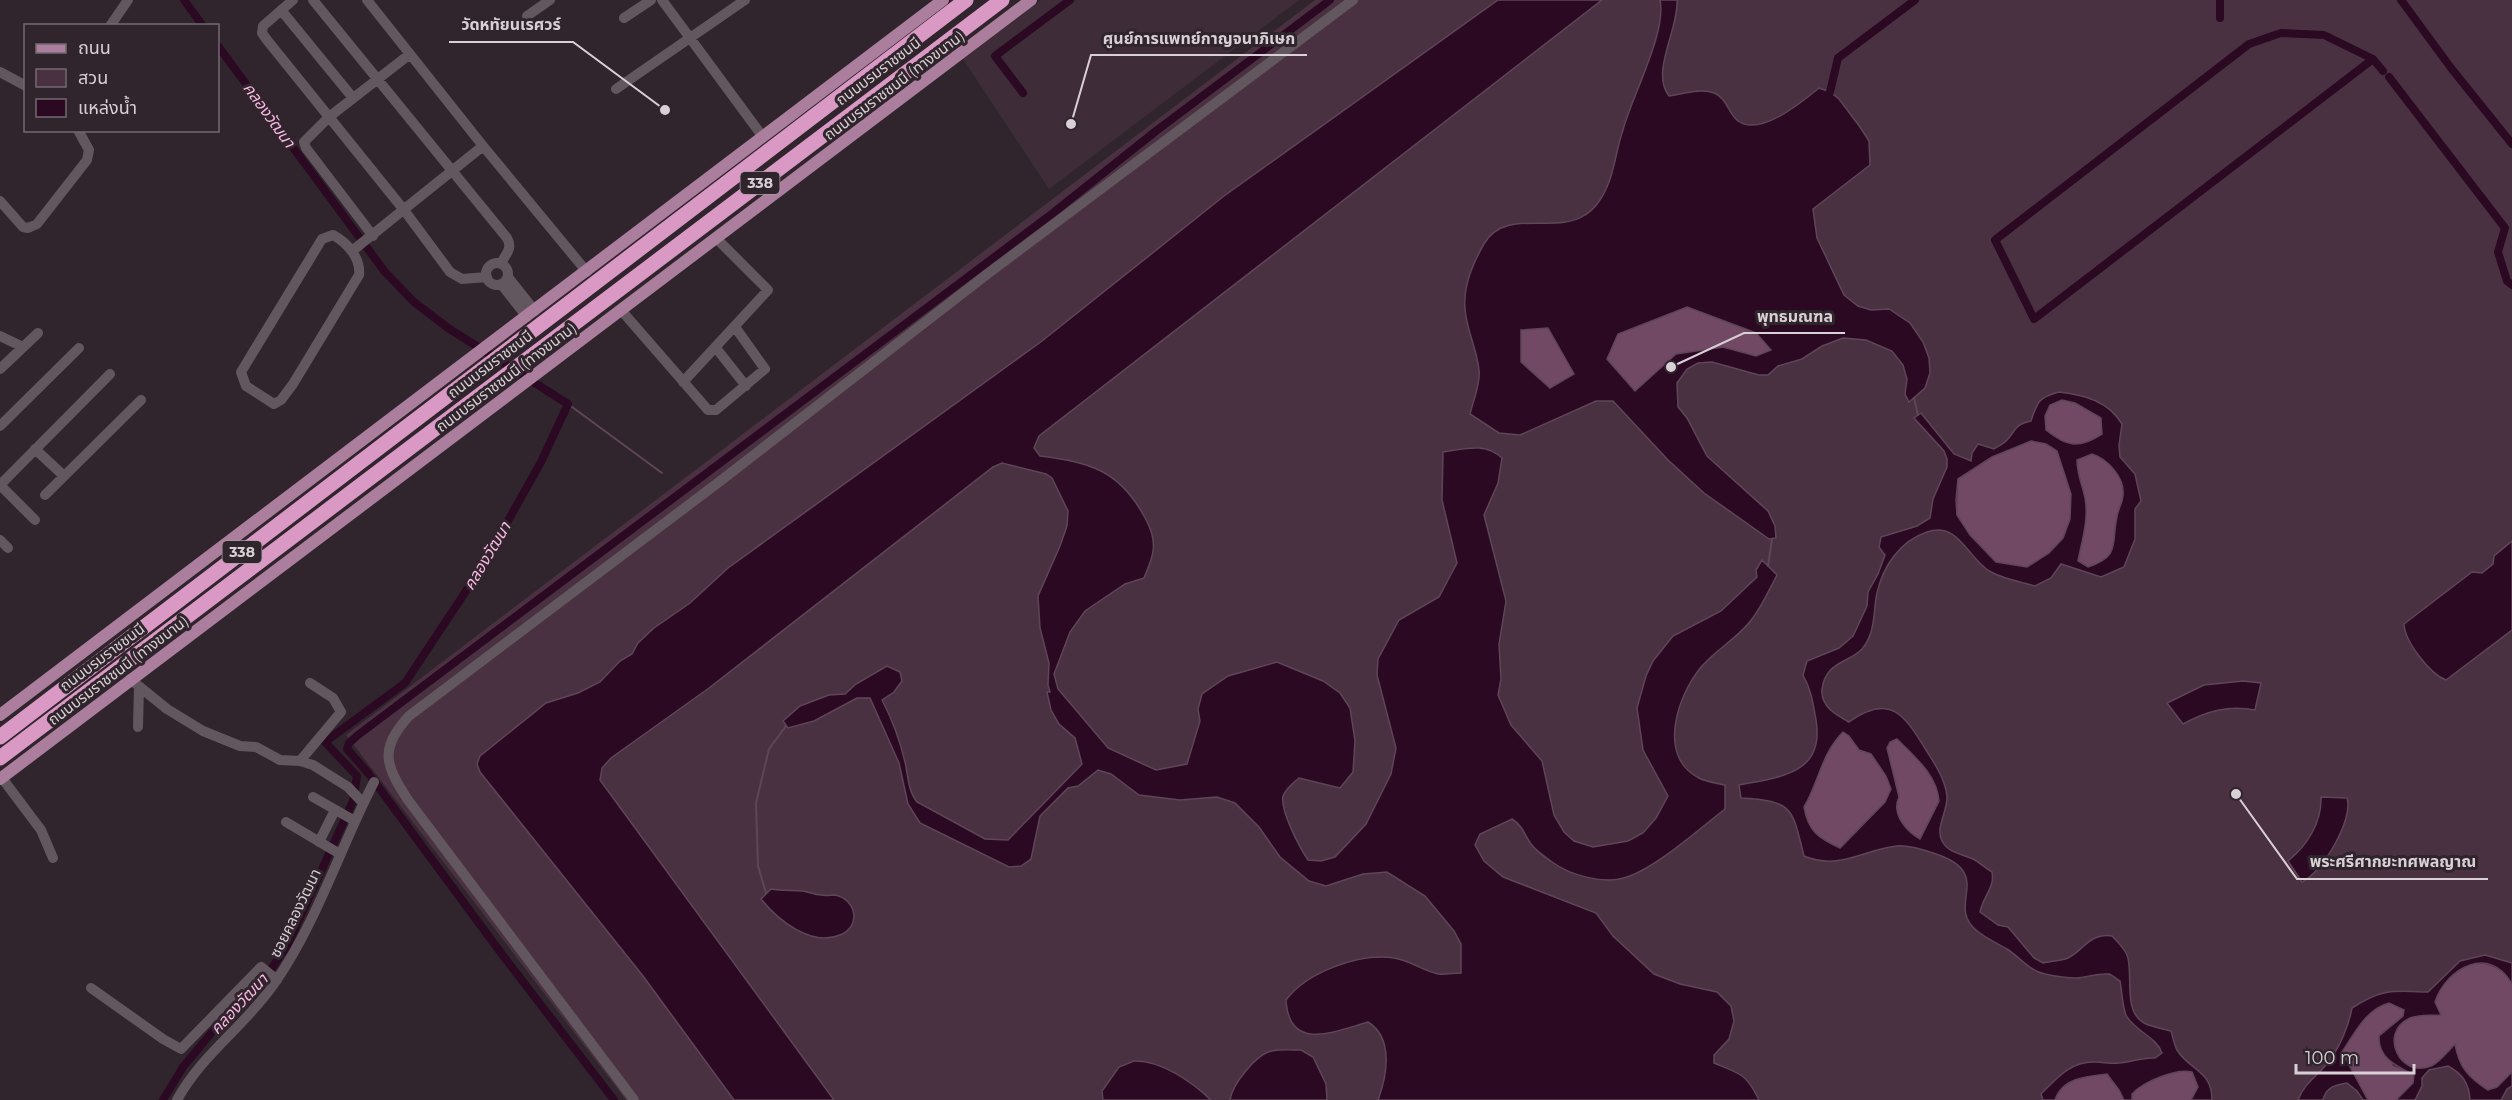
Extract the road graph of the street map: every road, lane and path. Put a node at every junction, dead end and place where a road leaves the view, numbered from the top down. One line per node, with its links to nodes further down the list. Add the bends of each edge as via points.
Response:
1 (128, 0): 17 (street)
2 (293, 0): 14 (street)
3 (313, 0): 21 (street)
4 (367, 0): 19 (street)
5 (550, 0): 15 (street)
6 (651, 0): 16 (street)
7 (662, 0): 18 (street)
8 (745, 0): 18 (street)
9 (943, 0): 27 (main road, 338)
10 (966, 0): 46 (highway, ถนนบรมราชชนนี / 338)
11 (1002, 0): 62 (highway, ถนนบรมราชชนนี / 338)
12 (1031, 0): 32 (main road, ถนนบรมราชชนนี (ทางขนาน) / 338)
13 (1353, 0): 82 (street, via 986,274 410,716 397,730 390,741 389,763 408,800)
14 (281, 10): 24 (street); 25 (street, via 263,26 262,33)
15 (527, 16)
16 (624, 18)
17 (111, 24)
18 (690, 40): 23 (street); 27 (street)
19 (410, 54): 21 (street); 28 (street)
20 (0, 72): 22 (street)
21 (378, 79): 24 (street); 29 (street)
22 (24, 85)
23 (616, 89)
24 (353, 98): 25 (street)
25 (328, 117): 31 (street); 33 (street, via 304,145)
26 (79, 132): 30 (street, via 89,150 87,160 37,224 24,227)
27 (763, 137): 35 (main road, 338)
28 (483, 146): 29 (street); 35 (street)
29 (452, 170): 31 (street); 34 (street, via 510,243)
30 (0, 201)
31 (404, 210): 33 (street); 36 (street, via 454,276)
32 (716, 238): 38 (main road, ถนนบรมราชชนนี (ทางขนาน) / 338); 40 (street, via 768,290)
33 (363, 243): 33 (street, via 359,275 284,397 274,404 246,386 241,372 244,365 322,239 333,236)
34 (501, 263): 36 (street, via 489,267); 37 (street, via 508,270)
35 (587, 272): 39 (main road, 338)
36 (487, 277): 37 (street, via 494,284)
37 (505, 280): 39 (street)
38 (621, 310): 50 (street); 59 (main road, ถนนบรมราชชนนี (ทางขนาน) / 338)
39 (531, 314): 46 (main road, 338)
40 (735, 327): 45 (street); 51 (street, via 765,369)
41 (38, 333): 43 (street)
42 (0, 336): 43 (street)
43 (23, 347): 48 (street)
44 (79, 348): 53 (street)
45 (716, 348): 50 (street); 51 (street)
46 (495, 349): 47 (highway, ถนนบรมราชชนนี / 338)
47 (478, 362): 61 (highway, ถนนบรมราชชนนี / 338); 63 (main road, 338)
48 (0, 369)
49 (110, 374): 54 (street)
50 (683, 382): 51 (street, via 712,411)
51 (746, 386)
52 (141, 400): 55 (street)
53 (2, 422)
54 (35, 449): 55 (street); 56 (street)
55 (64, 476): 57 (street)
56 (0, 485): 58 (street)
57 (45, 495)
58 (35, 520)
59 (134, 683): 65 (street); 68 (street, via 203,731 240,746 256,747 280,760); 69 (main road, ถนนบรมราชชนนี (ทางขนาน) / 338)
60 (310, 683): 68 (street, via 333,698 341,712)
61 (63, 689): 64 (highway); 66 (highway, ถนนบรมราชชนนี / 338)
62 (77, 699): 67 (highway, ถนนบรมราชชนนี / 338); 69 (highway)
63 (0, 716)
64 (0, 727)
65 (138, 727)
66 (0, 737)
67 (0, 758)
68 (300, 761): 72 (street, via 348,787)
69 (0, 774): 78 (street, via 41,830)
70 (374, 782): 72 (street, ซอยคลองวัฒนา)
71 (313, 797): 73 (street)
72 (361, 801): 74 (street, ซอยคลองวัฒนา)
73 (337, 811): 74 (street); 76 (street)
74 (352, 820): 77 (street, ซอยคลองวัฒนา)
75 (286, 822): 76 (street)
76 (321, 844): 77 (street)
77 (338, 853): 79 (street, ซอยคลองวัฒนา, via 308,924)
78 (53, 858)
79 (275, 979): 80 (street, via 261,967 181,1049); 81 (street, ซอยคลองวัฒนา, via 254,1009 198,1068)
80 (91, 988)
81 (177, 1100)
82 (634, 1100)

